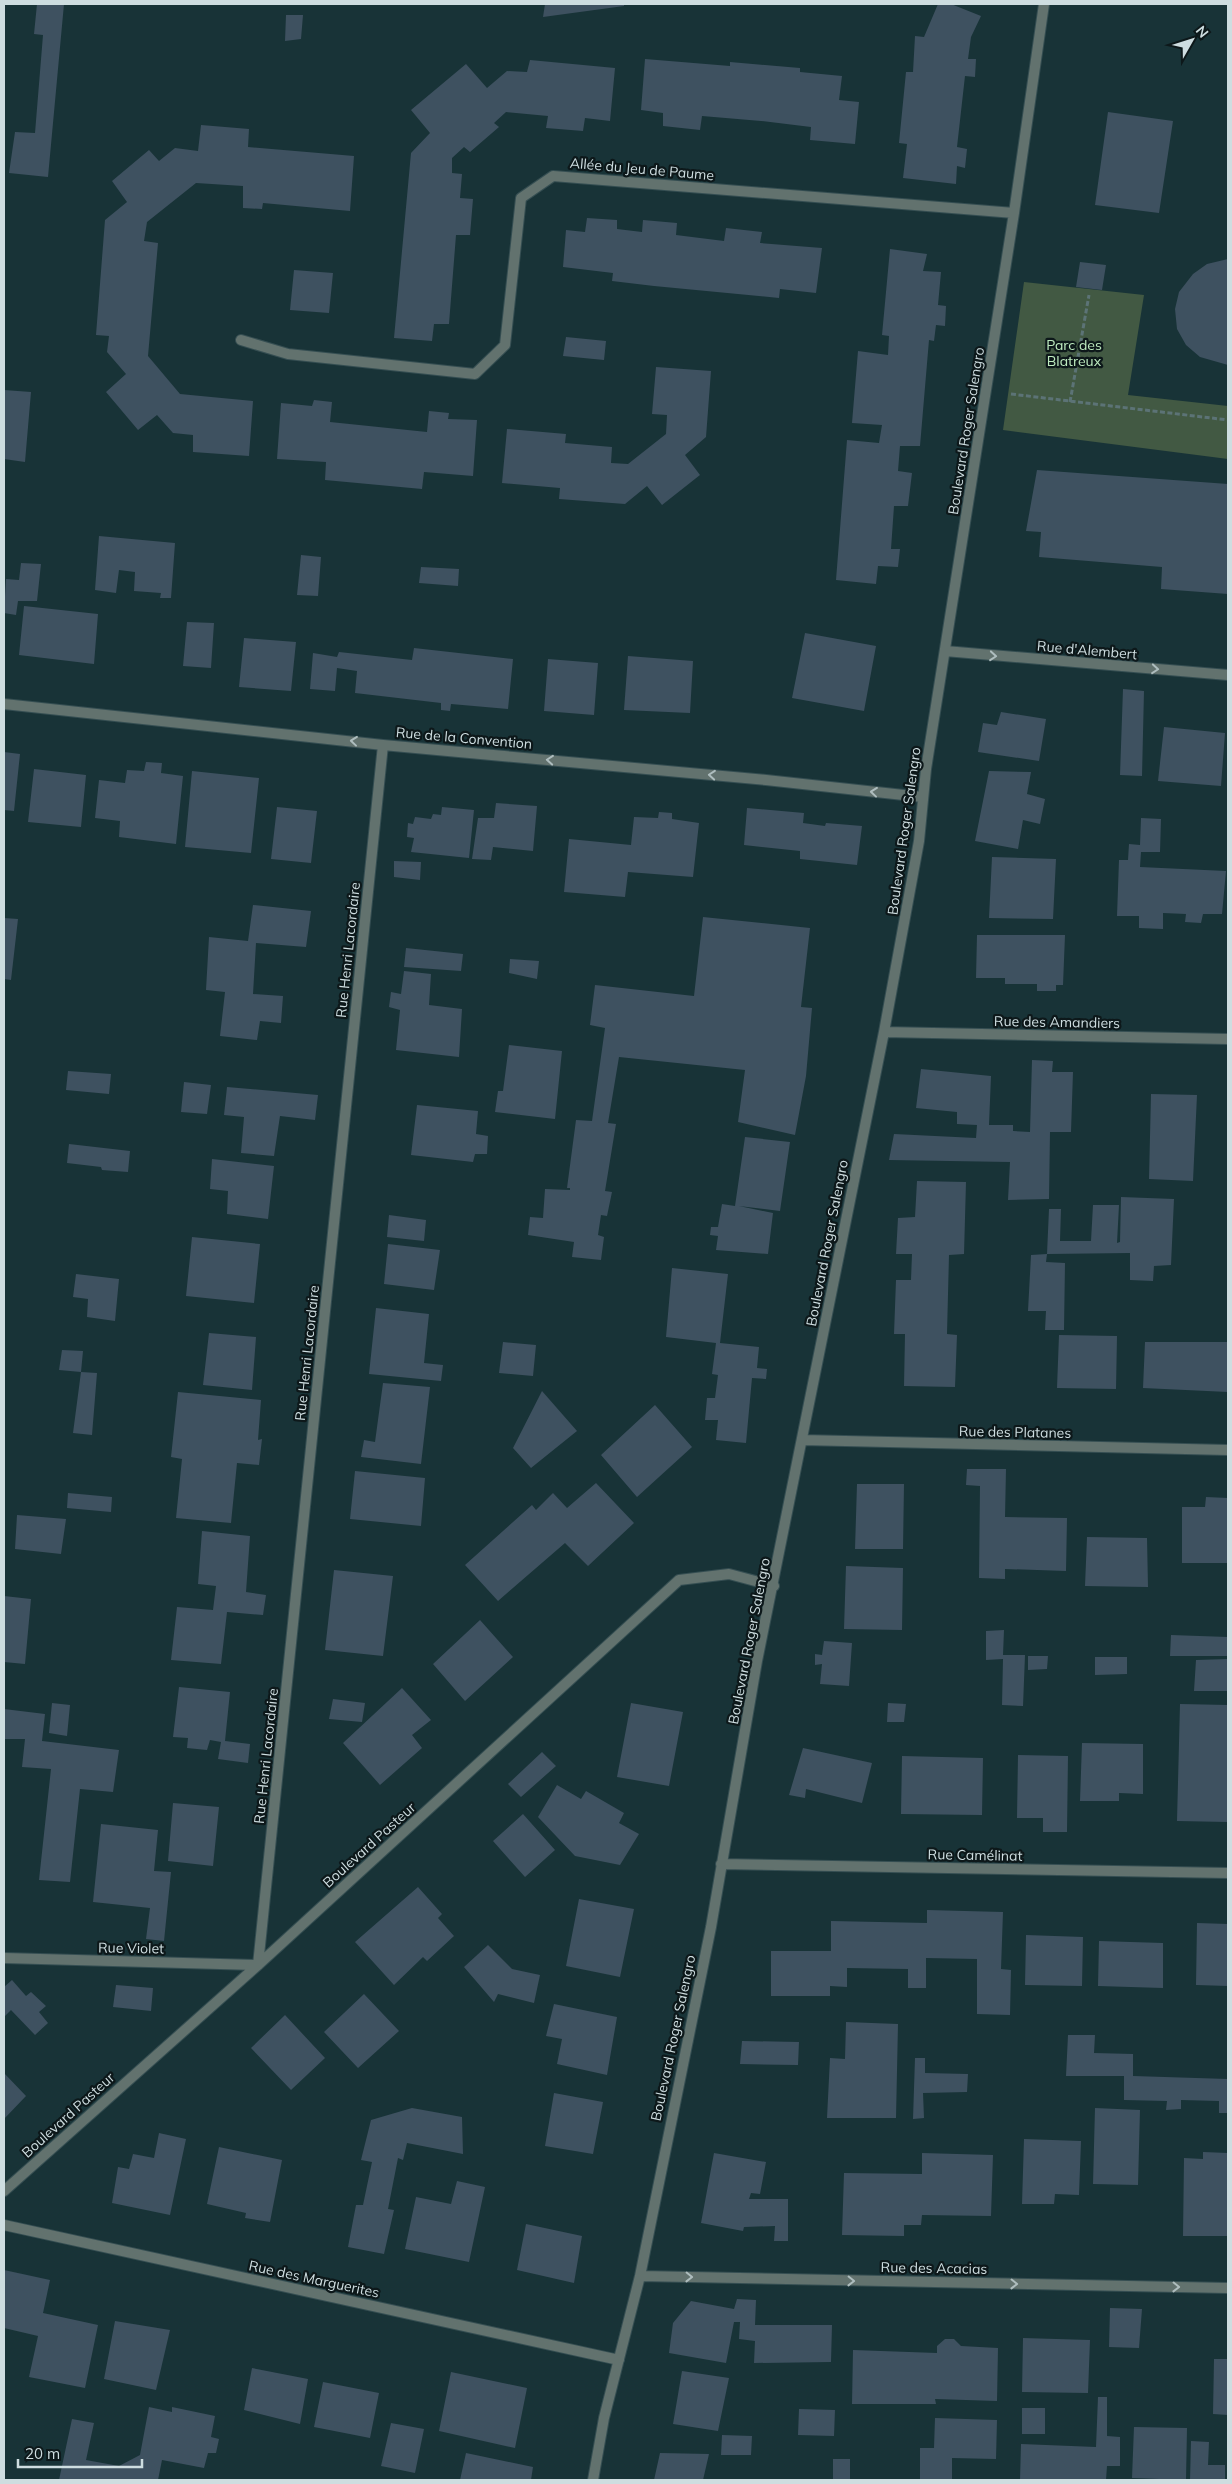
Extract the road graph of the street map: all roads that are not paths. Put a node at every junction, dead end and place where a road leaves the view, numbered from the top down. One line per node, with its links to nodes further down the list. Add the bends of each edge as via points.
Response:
1 (1044, 4): 2 (street, Boulevard Roger Salengro)
2 (1014, 212): 3 (street, Allée du Jeu de Paume, via 553,176 521,198 505,345 475,374 288,354); 4 (street, Boulevard Roger Salengro)
3 (241, 340)
4 (945, 651): 5 (street, Rue d'Alembert, one-way to 5); 8 (street, Boulevard Roger Salengro)
5 (1228, 675)
6 (4, 704): 7 (street, Rue de la Convention, one-way to 6)
7 (382, 745): 8 (street, Rue de la Convention, one-way to 7); 17 (street, Rue Henri Lacordaire)
8 (922, 797): 9 (street, Boulevard Roger Salengro, via 919,841)
9 (884, 1032): 10 (street, Rue des Amandiers); 11 (street, Boulevard Roger Salengro)
10 (1228, 1039)
11 (802, 1440): 12 (street, Rue des Platanes); 13 (street, Boulevard Roger Salengro)
12 (1228, 1450)
13 (774, 1586): 14 (street, Boulevard Roger Salengro, via 757,1661); 17 (street, Boulevard Pasteur, via 729,1574 679,1580)
14 (721, 1864): 15 (street, Rue Camélinat); 20 (street, Boulevard Roger Salengro)
15 (1228, 1873)
16 (4, 1958): 17 (street, Rue Violet)
17 (258, 1965): 18 (street, Boulevard Pasteur)
18 (4, 2192)
19 (4, 2225): 22 (street, Rue des Marguerites)
20 (640, 2276): 21 (street, Rue des Acacias, one-way to 21); 22 (street, Boulevard Roger Salengro)
21 (1228, 2288)
22 (619, 2360): 23 (street, Boulevard Roger Salengro)
23 (593, 2480)

